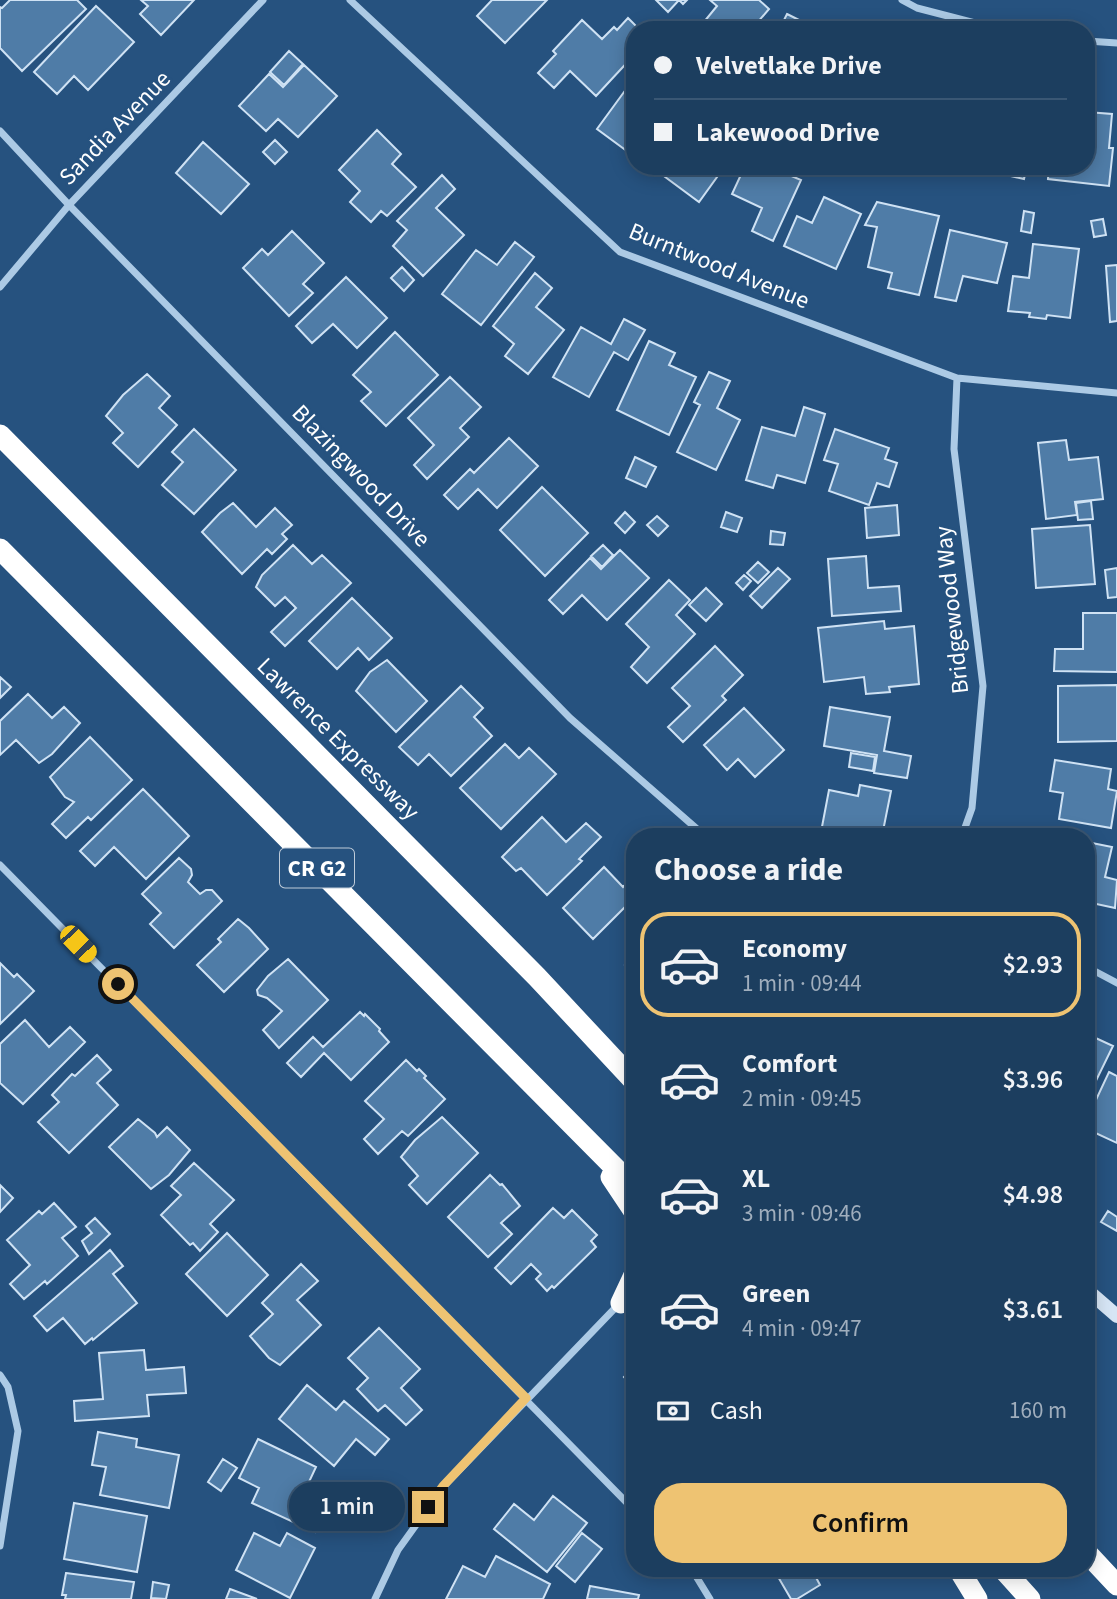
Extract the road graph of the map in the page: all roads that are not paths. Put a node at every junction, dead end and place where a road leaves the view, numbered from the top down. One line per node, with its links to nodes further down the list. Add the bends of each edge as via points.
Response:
1 (263, 0): 8 (street, Sandia Avenue)
2 (350, 0): 10 (street, Burntwood Avenue, via 620,252)
3 (902, 0): 4 (street)
4 (967, 21)
5 (1095, 42): 6 (street)
6 (1117, 43)
7 (0, 131): 8 (street, Blazingwood Drive)
8 (69, 205): 9 (street, Sandia Avenue); 14 (street, Blazingwood Drive, via 570,718)
9 (0, 288)
10 (957, 378): 11 (street, Burntwood Avenue); 15 (street, Bridgewood Way, via 954,449 983,686 972,808)
11 (1117, 393)
12 (0, 435): 19 (highway, Lawrence Expressway)
13 (0, 549): 20 (highway, CR G2)
14 (696, 828)
15 (964, 828)
16 (0, 865): 27 (street)
17 (1095, 971): 18 (street)
18 (1117, 983)
19 (626, 1072)
20 (582, 1135): 21 (highway, CR G2); 22 (highway)
21 (626, 1179)
22 (626, 1200)
23 (1095, 1297): 25 (street)
24 (626, 1302): 27 (street)
25 (1117, 1316)
26 (0, 1374): 29 (street, via 8,1387 18,1431)
27 (526, 1398): 28 (street); 35 (street, via 443,1486 398,1550)
28 (626, 1502)
29 (0, 1546)
30 (1095, 1562): 34 (highway)
31 (697, 1577): 36 (street)
32 (964, 1577): 37 (highway)
33 (1010, 1577): 38 (highway)
34 (1117, 1585)
35 (375, 1599)
36 (710, 1599)
37 (977, 1599)
38 (1030, 1599)

